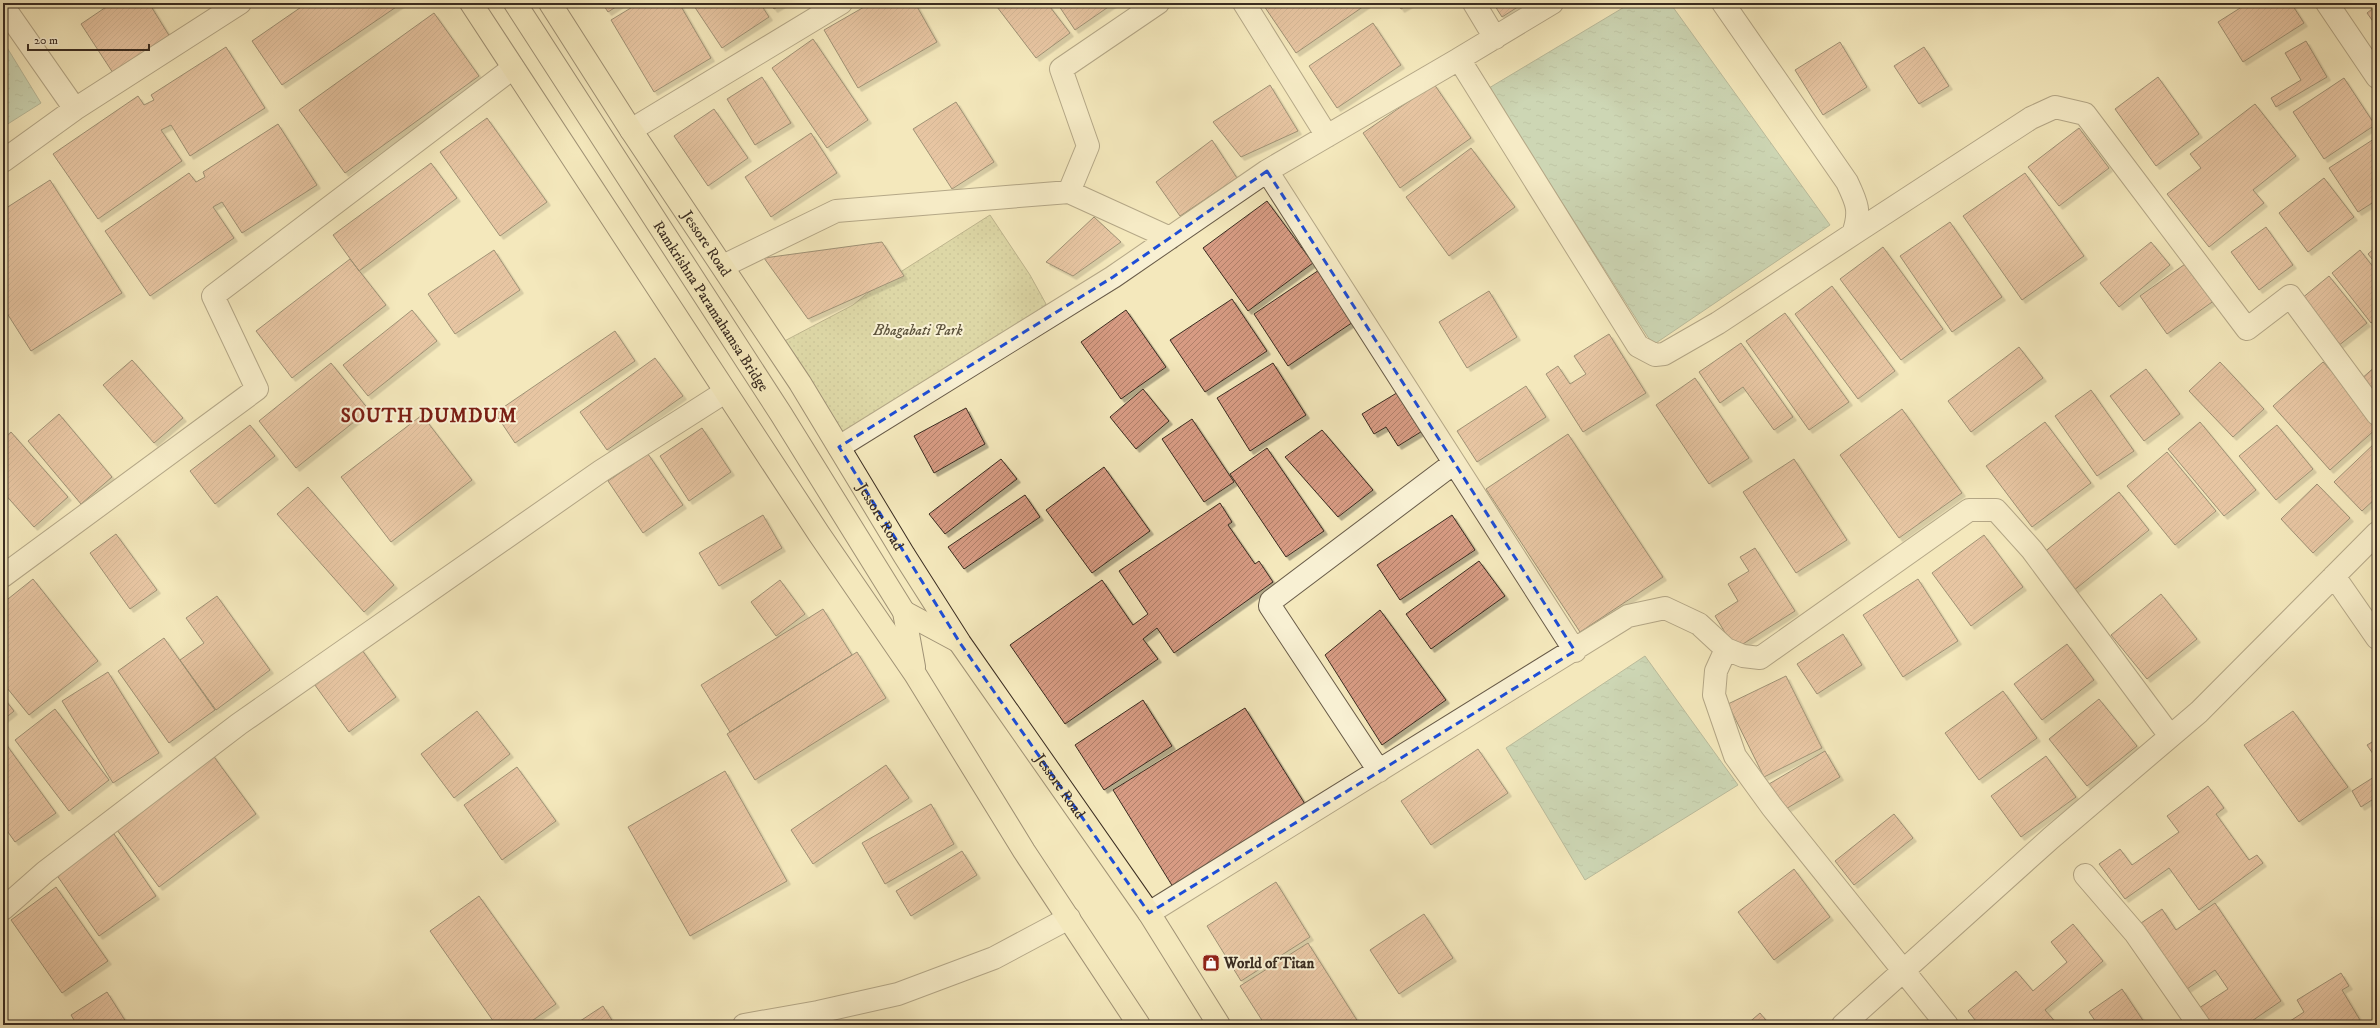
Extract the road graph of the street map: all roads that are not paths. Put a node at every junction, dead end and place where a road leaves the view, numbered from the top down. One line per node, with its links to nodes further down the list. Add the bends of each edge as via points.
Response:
1 (240, 3): 17 (street)
2 (471, 3): 15 (main road)
3 (515, 3): 33 (main road, Ramkrishna Paramahamsa Bridge, via 782,414)
4 (550, 3): 18 (main road, Jessore Road)
5 (841, 3): 18 (street)
6 (1158, 3): 22 (street, via 1061,69 1088,146)
7 (1244, 3): 19 (street)
8 (1474, 3): 13 (street)
9 (1552, 3): 13 (street)
10 (1723, 3): 23 (street, via 1847,182 1856,202 1859,217)
11 (2328, 3): 16 (street)
12 (3, 6): 17 (street)
13 (1495, 38): 14 (street)
14 (1459, 59): 19 (street); 23 (street, via 1638,346 1647,352 1664,354 1718,323)
15 (513, 68): 26 (main road); 31 (street, via 213,296 257,389)
16 (2377, 77)
17 (75, 109): 20 (street)
18 (631, 130): 25 (main road, Jessore Road)
19 (1327, 136): 21 (street)
20 (3, 162)
21 (1267, 171): 24 (street); 29 (street)
22 (1069, 192): 24 (street); 25 (street, via 836,210)
23 (1853, 234): 27 (street, via 2031,118 2055,107 2085,114 2247,329 2290,296)
24 (1170, 238): 28 (street, via 1113,277)
25 (723, 266): 28 (main road, Jessore Road)
26 (725, 392): 38 (main road, via 818,534); 42 (street, via 600,471 239,724 45,872)
27 (2377, 414)
28 (839, 447): 35 (main road, Jessore Road)
29 (1454, 463): 37 (street); 40 (street, via 1271,601 1270,606)
30 (2377, 533): 32 (street)
31 (3, 576)
32 (2334, 576): 34 (street); 39 (street, via 2199,712)
33 (904, 612): 35 (main road); 38 (main road)
34 (2377, 638)
35 (960, 643): 43 (main road, Jessore Road)
36 (1726, 649): 37 (street, via 1699,624 1665,608 1628,616); 39 (street, via 1743,656 1760,658 1969,510 1996,510 2032,550); 45 (street, via 1716,671 1714,695 1735,756 1777,813)
37 (1574, 651): 40 (street)
38 (915, 674): 44 (main road, via 1024,851)
39 (2170, 736): 45 (street)
40 (1378, 771): 43 (street)
41 (2085, 875): 51 (street, via 2135,933)
42 (3, 909)
43 (1149, 913): 48 (main road, Jessore Road)
44 (1069, 918): 46 (street, via 994,958 898,994); 47 (main road)
45 (1903, 969): 49 (street); 50 (street)
46 (744, 1025)
47 (1139, 1025)
48 (1220, 1025)
49 (1843, 1025)
50 (1947, 1025)
51 (2199, 1025)

